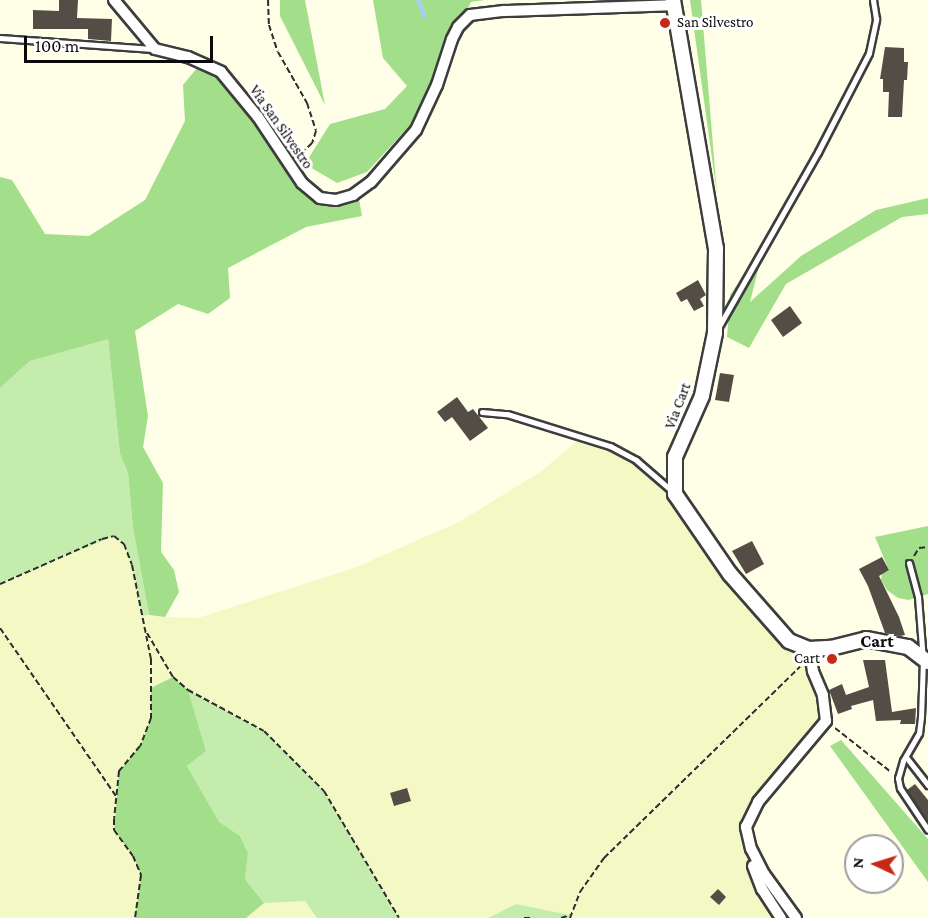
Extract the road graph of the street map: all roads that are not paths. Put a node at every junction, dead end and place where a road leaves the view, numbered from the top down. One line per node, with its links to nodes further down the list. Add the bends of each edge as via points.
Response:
1 (114, 0): 5 (street)
2 (873, 0): 6 (lane, via 876,19 869,53 818,152)
3 (673, 2): 5 (street, Via San Silvestro, via 470,15 452,39 417,130 371,182 353,195 336,200 320,198 302,183 258,117 221,72 188,57); 6 (street, Via Cart, via 716,248)
4 (0, 38): 5 (lane)
5 (154, 49)
6 (715, 333): 8 (street, Via Cart, via 702,396 675,457)
7 (482, 412): 8 (lane, via 507,414 610,446 636,460)
8 (675, 494): 10 (street, via 730,574 789,641)
9 (909, 563): 11 (lane, via 918,590)
10 (809, 649): 11 (street, via 866,639 908,647); 14 (street, via 823,695 826,721 758,802)
11 (925, 661): 12 (lane, via 919,733)
12 (906, 757): 13 (lane); 15 (lane, via 898,778 900,788)
13 (928, 785)
14 (746, 827): 16 (street, via 746,845 753,866); 17 (street, via 751,849 764,874)
15 (928, 830)
16 (781, 918)
17 (796, 918)

